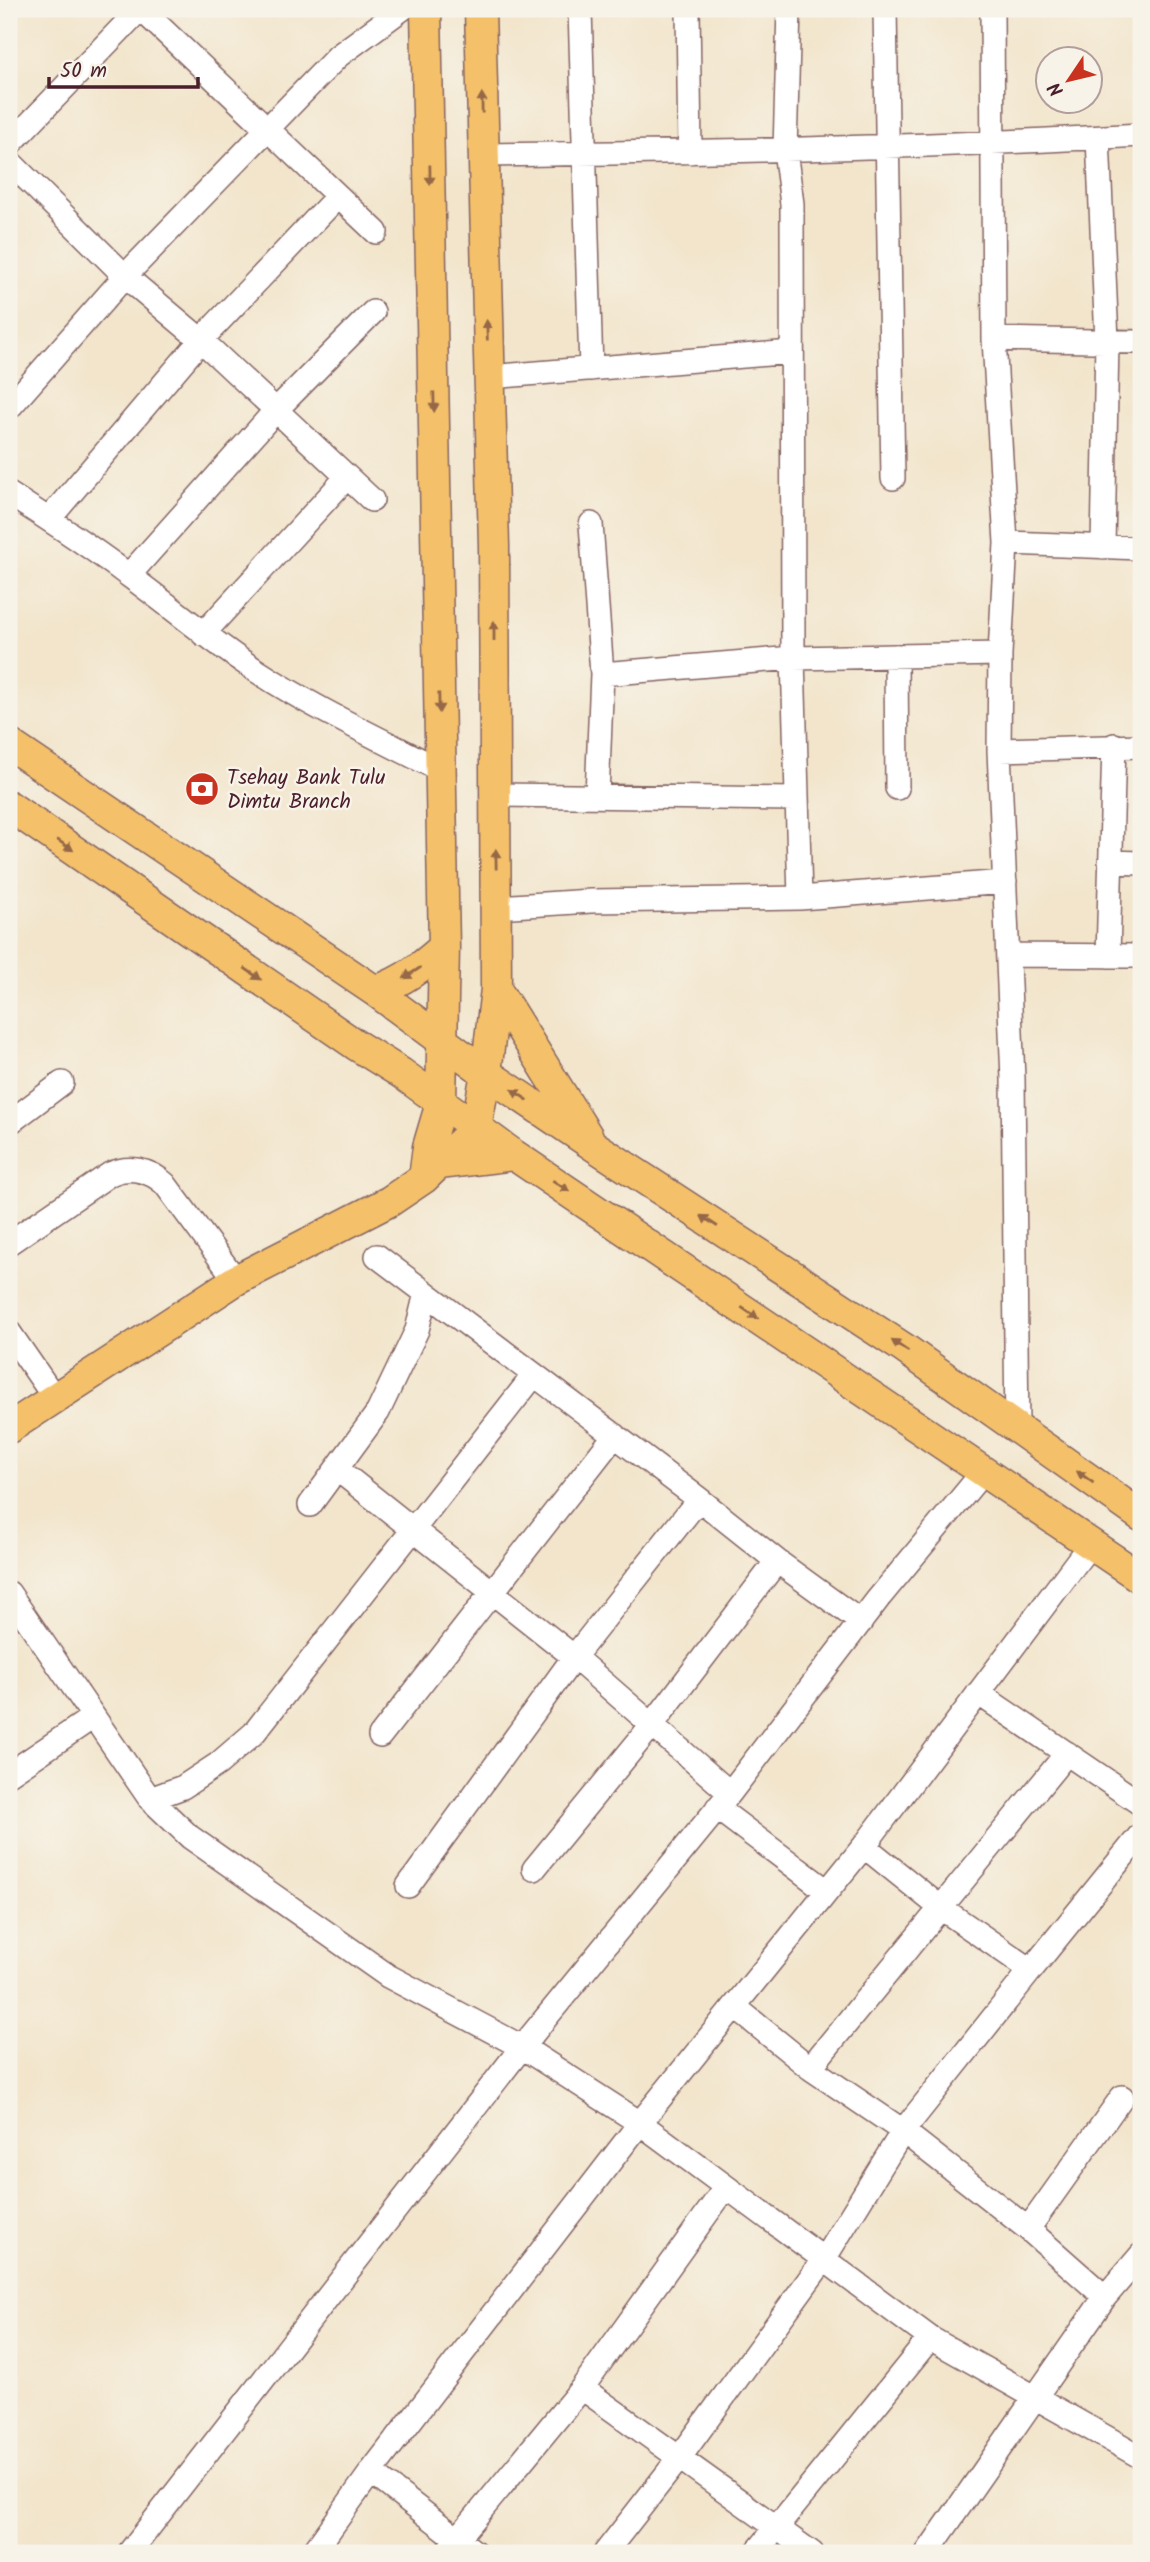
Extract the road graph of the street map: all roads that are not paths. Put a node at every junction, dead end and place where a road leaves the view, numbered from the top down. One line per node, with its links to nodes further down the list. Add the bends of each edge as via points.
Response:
1 (141, 9): 10 (street); 14 (street)
2 (402, 9): 10 (street, via 338,56)
3 (426, 9): 53 (main road, one-way to 53)
4 (480, 9): 19 (main road, one-way to 4)
5 (580, 9): 18 (street)
6 (688, 9): 17 (street)
7 (789, 9): 16 (street)
8 (885, 9): 15 (street)
9 (992, 9): 13 (street)
10 (267, 129): 21 (street); 23 (street)
11 (1141, 135): 12 (street)
12 (1098, 138): 13 (street); 27 (street)
13 (993, 144): 15 (street); 25 (street)
14 (9, 145)
15 (886, 146): 16 (street); 35 (street)
16 (785, 150): 17 (street); 29 (street, via 792,204)
17 (690, 152): 18 (street)
18 (585, 154): 19 (street); 30 (street)
19 (483, 155): 31 (main road, one-way to 19)
20 (9, 161): 23 (street)
21 (338, 196): 22 (street); 26 (street)
22 (376, 232)
23 (125, 276): 26 (street); 32 (street)
24 (373, 312): 33 (street)
25 (994, 339): 27 (street); 40 (street)
26 (201, 340): 33 (street); 38 (street)
27 (1107, 341): 28 (street); 41 (street)
28 (1141, 342)
29 (792, 352): 30 (street); 47 (street)
30 (591, 369): 31 (street)
31 (489, 377): 55 (main road, one-way to 31)
32 (9, 408)
33 (276, 410): 34 (street); 43 (street)
34 (347, 477): 37 (street); 44 (street)
35 (893, 478)
36 (9, 494): 38 (street)
37 (372, 500)
38 (49, 519): 43 (street)
39 (591, 524): 48 (street)
40 (1006, 543): 41 (street); 45 (street)
41 (1103, 547): 42 (street)
42 (1141, 548)
43 (129, 575): 44 (street)
44 (203, 634): 53 (street, via 309,703)
45 (1000, 654): 46 (street); 52 (street)
46 (896, 656): 47 (street); 54 (street)
47 (793, 657): 48 (street); 57 (street)
48 (602, 674): 56 (street)
49 (9, 744): 69 (main road)
50 (1114, 746): 51 (street); 52 (street); 59 (street)
51 (1141, 746)
52 (999, 750): 61 (street)
53 (440, 770): 64 (main road)
54 (897, 788)
55 (495, 795): 56 (street); 63 (main road, one-way to 55)
56 (597, 796): 57 (street)
57 (797, 799): 62 (street)
58 (9, 806): 71 (main road, one-way to 71)
59 (1110, 862): 60 (street); 66 (street)
60 (1141, 863)
61 (1005, 882): 62 (street); 65 (street)
62 (800, 898): 63 (street)
63 (496, 907): 68 (main road)
64 (444, 947): 69 (main road, one-way to 69, via 405,978); 70 (main road)
65 (1008, 954): 66 (street); 88 (street)
66 (1108, 956): 67 (street)
67 (1141, 956)
68 (496, 989): 72 (main road); 77 (main road)
69 (374, 991): 70 (main road)
70 (443, 1041): 72 (main road); 74 (main road)
71 (401, 1073): 74 (main road); 79 (main road)
72 (486, 1073): 76 (main road); 77 (main road, one-way to 72)
73 (62, 1083): 75 (street)
74 (440, 1103): 76 (main road); 79 (main road)
75 (9, 1123)
76 (475, 1128): 78 (main road); 79 (main road)
77 (594, 1146): 88 (main road, one-way to 77, via 905,1349)
78 (514, 1155): 79 (main road); 91 (main road, one-way to 91)
79 (430, 1163): 82 (main road, via 370,1213)
80 (9, 1243): 82 (street, via 110,1174 121,1169 142,1171 165,1184)
81 (377, 1256): 83 (street)
82 (236, 1280): 86 (main road)
83 (426, 1293): 85 (street); 90 (street, via 417,1330 378,1412)
84 (9, 1332): 86 (street)
85 (534, 1375): 89 (street); 95 (street)
86 (54, 1397): 87 (main road)
87 (9, 1428)
88 (1017, 1430): 94 (main road, one-way to 88)
89 (615, 1435): 92 (street); 99 (street)
90 (337, 1469): 93 (street); 95 (street)
91 (983, 1472): 96 (main road); 101 (street)
92 (699, 1499): 97 (street); 102 (street)
93 (310, 1505)
94 (1141, 1516)
95 (412, 1528): 99 (street); 109 (street, via 254,1733 183,1787)
96 (1091, 1543): 98 (main road); 103 (street)
97 (777, 1562): 101 (street); 105 (street)
98 (1141, 1578)
99 (492, 1592): 102 (street); 106 (street)
100 (9, 1593): 104 (street)
101 (861, 1622): 110 (street)
102 (574, 1657): 105 (street); 115 (street)
103 (978, 1693): 107 (street); 113 (street)
104 (93, 1717): 108 (street); 109 (street)
105 (652, 1725): 110 (street); 114 (street)
106 (380, 1736)
107 (1067, 1754): 111 (street); 117 (street)
108 (9, 1774)
109 (149, 1799): 120 (street, via 190,1836 388,1976)
110 (724, 1801): 116 (street); 120 (street)
111 (1141, 1804)
112 (1141, 1834): 118 (street)
113 (864, 1846): 116 (street); 117 (street)
114 (534, 1869)
115 (408, 1886)
116 (827, 1891): 119 (street)
117 (941, 1908): 118 (street); 121 (street)
118 (1031, 1970): 124 (street)
119 (735, 2007): 121 (street); 123 (street)
120 (522, 2047): 123 (street); 138 (street)
121 (810, 2068): 124 (street)
122 (1122, 2097): 126 (street)
123 (640, 2123): 125 (street); 135 (street)
124 (903, 2131): 126 (street); 128 (street)
125 (726, 2187): 128 (street); 131 (street)
126 (1028, 2229): 129 (street)
127 (1141, 2255): 129 (street)
128 (824, 2259): 130 (street); 133 (street)
129 (1105, 2297): 132 (street)
130 (930, 2338): 132 (street); 136 (street)
131 (582, 2388): 133 (street); 137 (street)
132 (1035, 2398): 134 (street); 143 (street)
133 (680, 2457): 136 (street); 140 (street)
134 (1141, 2457)
135 (371, 2472): 137 (street); 139 (street)
136 (775, 2528): 141 (street); 142 (street)
137 (460, 2549)
138 (129, 2553)
139 (313, 2553)
140 (605, 2553)
141 (756, 2553)
142 (812, 2553)
143 (927, 2553)

